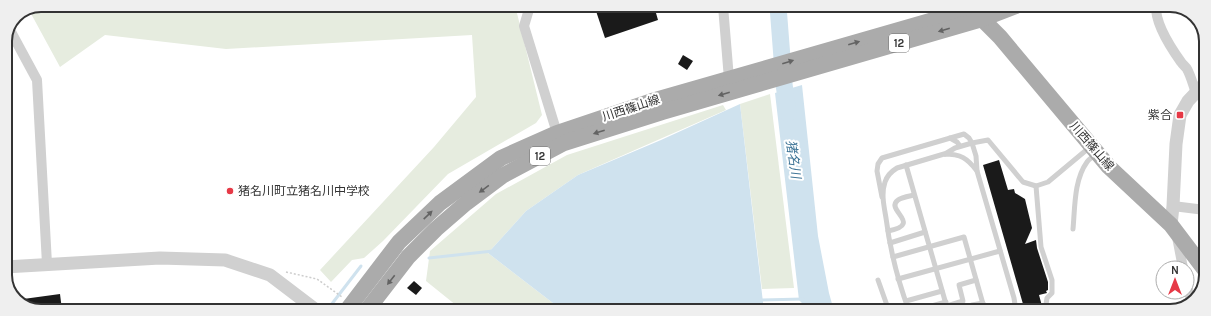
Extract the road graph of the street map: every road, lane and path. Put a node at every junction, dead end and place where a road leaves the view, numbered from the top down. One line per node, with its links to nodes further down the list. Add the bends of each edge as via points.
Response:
1 (528, 12): 11 (street, via 524,26)
2 (723, 12): 8 (street)
3 (972, 12): 7 (main road, 川西篠山線 / 12)
4 (980, 12): 15 (main road, 川西篠山線)
5 (1156, 12): 10 (street, via 1159,24 1170,44 1187,68)
6 (13, 36): 35 (street, via 37,80)
7 (761, 77): 8 (main road, 川西篠山線 / 12); 47 (main road, 川西篠山線 / 12, one-way to 47, via 564,143 502,176 466,202 436,229 408,257)
8 (729, 79): 11 (main road, 川西篠山線 / 12, via 652,100)
9 (1199, 90): 10 (street)
10 (1196, 93): 22 (street, via 1188,100 1180,116)
11 (557, 133): 44 (main road, 川西篠山線 / 12, one-way to 11, via 399,242 440,203 501,158)
12 (950, 138): 13 (lane, via 964,134); 14 (lane); 21 (lane, via 882,158 877,171)
13 (972, 143): 14 (lane); 18 (lane); 19 (lane, via 988,140 1023,182)
14 (960, 146): 16 (lane)
15 (1095, 149): 19 (lane, via 1048,182); 24 (lane, via 1082,171 1076,192); 25 (main road, 川西篠山線, via 1109,167)
16 (944, 154): 17 (lane); 18 (lane, via 965,158)
17 (906, 165): 20 (lane); 21 (lane, via 892,171 888,176)
18 (977, 171): 30 (lane)
19 (1036, 186): 54 (lane, via 1041,247 1052,280 1052,293 1047,298)
20 (914, 195): 26 (lane, via 898,200 895,208 904,222 902,227); 27 (lane)
21 (883, 199): 26 (lane)
22 (1173, 206): 23 (street); 25 (street)
23 (1199, 209)
24 (1073, 229)
25 (1173, 229): 33 (street); 34 (main road, 川西篠山線)
26 (888, 232): 28 (lane)
27 (925, 232): 28 (lane); 29 (lane)
28 (890, 243): 31 (lane)
29 (929, 247): 31 (lane); 32 (lane, via 964,237); 37 (lane)
30 (1000, 251): 32 (lane); 53 (lane)
31 (893, 257): 39 (lane)
32 (970, 259): 37 (lane); 41 (lane)
33 (1181, 260)
34 (1199, 262)
35 (47, 264): 36 (street); 46 (street, via 160,258 226,260 270,275)
36 (12, 266)
37 (936, 269): 39 (lane); 42 (lane)
38 (317, 279): 44 (path)
39 (898, 279): 43 (lane)
40 (878, 280): 48 (lane)
41 (976, 280): 45 (lane); 51 (lane, via 959,285 963,301)
42 (942, 291): 43 (lane); 50 (lane)
43 (906, 301): 49 (lane)
44 (344, 303)
45 (983, 303): 52 (lane)
46 (308, 304)
47 (372, 304)
48 (887, 304)
49 (907, 304)
50 (946, 304)
51 (953, 304)
52 (979, 304)
53 (1014, 304)
54 (1046, 304)

